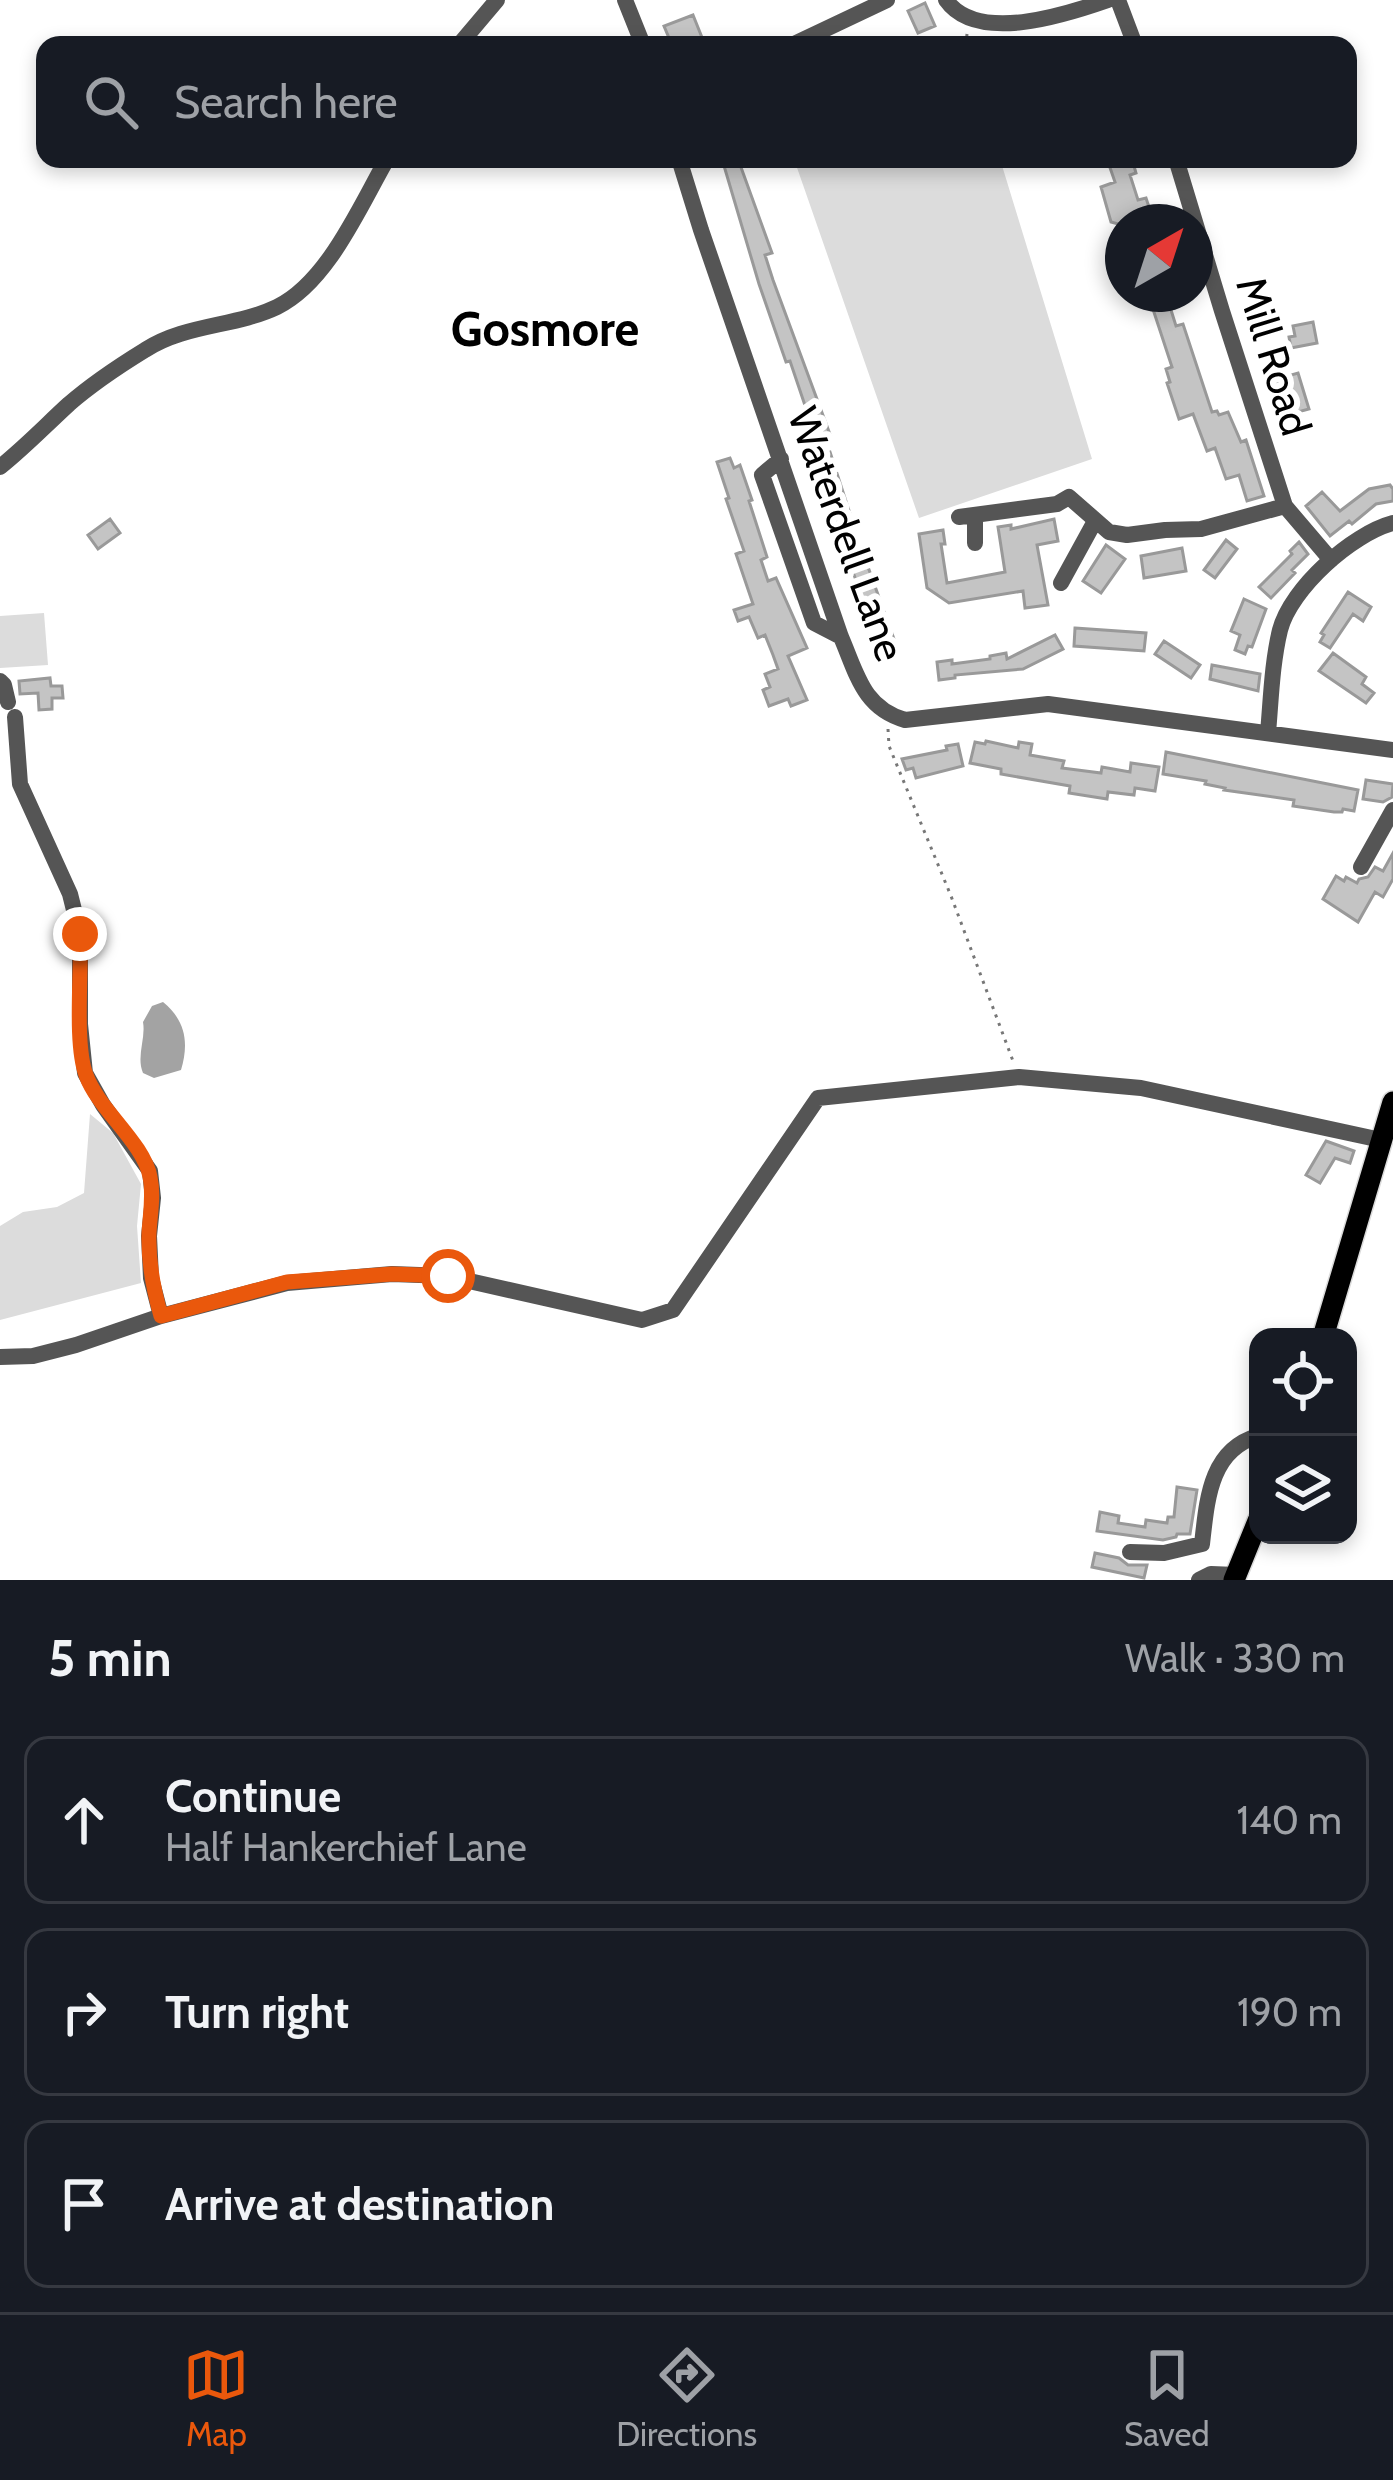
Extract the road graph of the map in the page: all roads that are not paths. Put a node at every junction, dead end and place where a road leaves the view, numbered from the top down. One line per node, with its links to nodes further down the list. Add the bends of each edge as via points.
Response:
1 (497, 0): 7 (street)
2 (625, 0): 8 (street)
3 (887, 0): 9 (street)
4 (946, 0): 5 (street, via 970,21 992,25)
5 (1108, 0)
6 (1118, 0): 10 (street)
7 (467, 36)
8 (639, 36)
9 (811, 36)
10 (1132, 36)
11 (382, 168): 14 (street, via 302,289 277,307 149,347)
12 (682, 168): 22 (street, Waterdell Lane, via 781,459 762,476 814,623 841,637 868,698 905,720 1048,704)
13 (1179, 168): 15 (street, Mill Road)
14 (0, 466)
15 (1285, 506): 16 (street, via 1201,529 1127,535); 19 (street, Mill Road)
16 (1095, 521): 18 (street, via 1069,497 967,516); 20 (street)
17 (1393, 523): 19 (street)
18 (975, 542)
19 (1330, 560): 22 (street, via 1281,626)
20 (1061, 583)
21 (0, 681): 28 (street, via 20,784 80,934 85,1073 150,1171 151,1278)
22 (1268, 733): 23 (street, Waterdell Lane)
23 (1393, 750)
24 (1393, 810): 25 (street)
25 (1361, 867)
26 (1393, 1102): 27 (main road)
27 (1381, 1140): 28 (street, via 1141,1088 1019,1077 818,1098 673,1310 641,1320 448,1276 392,1274 287,1282); 29 (main road)
28 (161, 1316): 30 (street, via 34,1356)
29 (1326, 1328)
30 (0, 1358)
31 (1249, 1438): 33 (street, via 1221,1461 1209,1486 1202,1544)
32 (1249, 1543): 34 (main road)
33 (1130, 1552)
34 (1235, 1577): 35 (street)
35 (1199, 1580)

